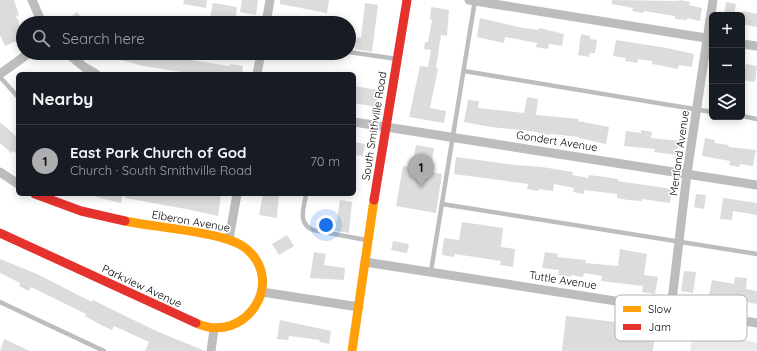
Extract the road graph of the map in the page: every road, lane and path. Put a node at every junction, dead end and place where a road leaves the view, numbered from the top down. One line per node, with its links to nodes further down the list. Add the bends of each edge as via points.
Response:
1 (32, 0): 7 (street)
2 (270, 0): 8 (street)
3 (407, 0): 17 (street, South Smithville Road)
4 (473, 0): 9 (street); 18 (lane)
5 (713, 0): 6 (street, Mertland Avenue)
6 (712, 12)
7 (39, 16)
8 (267, 16)
9 (709, 39)
10 (709, 44): 24 (street, Mertland Avenue)
11 (745, 44): 12 (street)
12 (757, 46)
13 (356, 53): 17 (lane)
14 (19, 60): 21 (street)
15 (76, 60): 19 (street)
16 (260, 60): 20 (street)
17 (397, 60): 29 (street, South Smithville Road)
18 (464, 71): 24 (lane); 30 (lane)
19 (93, 72)
20 (257, 72)
21 (0, 74)
22 (0, 77): 23 (lane)
23 (16, 95)
24 (697, 110): 25 (lane); 32 (street, Mertland Avenue)
25 (709, 112)
26 (745, 117): 27 (lane)
27 (757, 119)
28 (356, 122): 29 (street, Gondert Avenue)
29 (386, 127): 30 (street, Gondert Avenue); 41 (street, South Smithville Road)
30 (453, 136): 32 (street, Gondert Avenue); 38 (lane)
31 (0, 172): 33 (street)
32 (687, 174): 34 (street, Gondert Avenue); 42 (street, Mertland Avenue)
33 (16, 183)
34 (757, 185)
35 (40, 196): 40 (street, Elberon Avenue, via 103,218)
36 (237, 196): 40 (street)
37 (306, 196): 41 (lane, via 302,220 306,227)
38 (442, 204): 42 (lane); 45 (lane)
39 (0, 233): 53 (street, Parkview Avenue, via 192,322)
40 (229, 239): 46 (street, Elberon Avenue, via 245,247 259,264 263,281)
41 (368, 240): 44 (street, South Smithville Road)
42 (679, 242): 43 (lane); 47 (street, Mertland Avenue)
43 (757, 254)
44 (365, 262): 45 (street, Tuttle Avenue); 50 (street, South Smithville Road)
45 (431, 271): 48 (street, Tuttle Avenue)
46 (262, 292): 50 (street); 53 (street, Parkview Avenue, via 256,309 248,318 230,328)
47 (673, 295)
48 (615, 300)
49 (0, 302): 54 (lane)
50 (359, 307): 56 (street, South Smithville Road)
51 (747, 321): 52 (street, Tuttle Avenue)
52 (757, 323)
53 (214, 329): 55 (street)
54 (104, 351)
55 (210, 351)
56 (352, 351)

